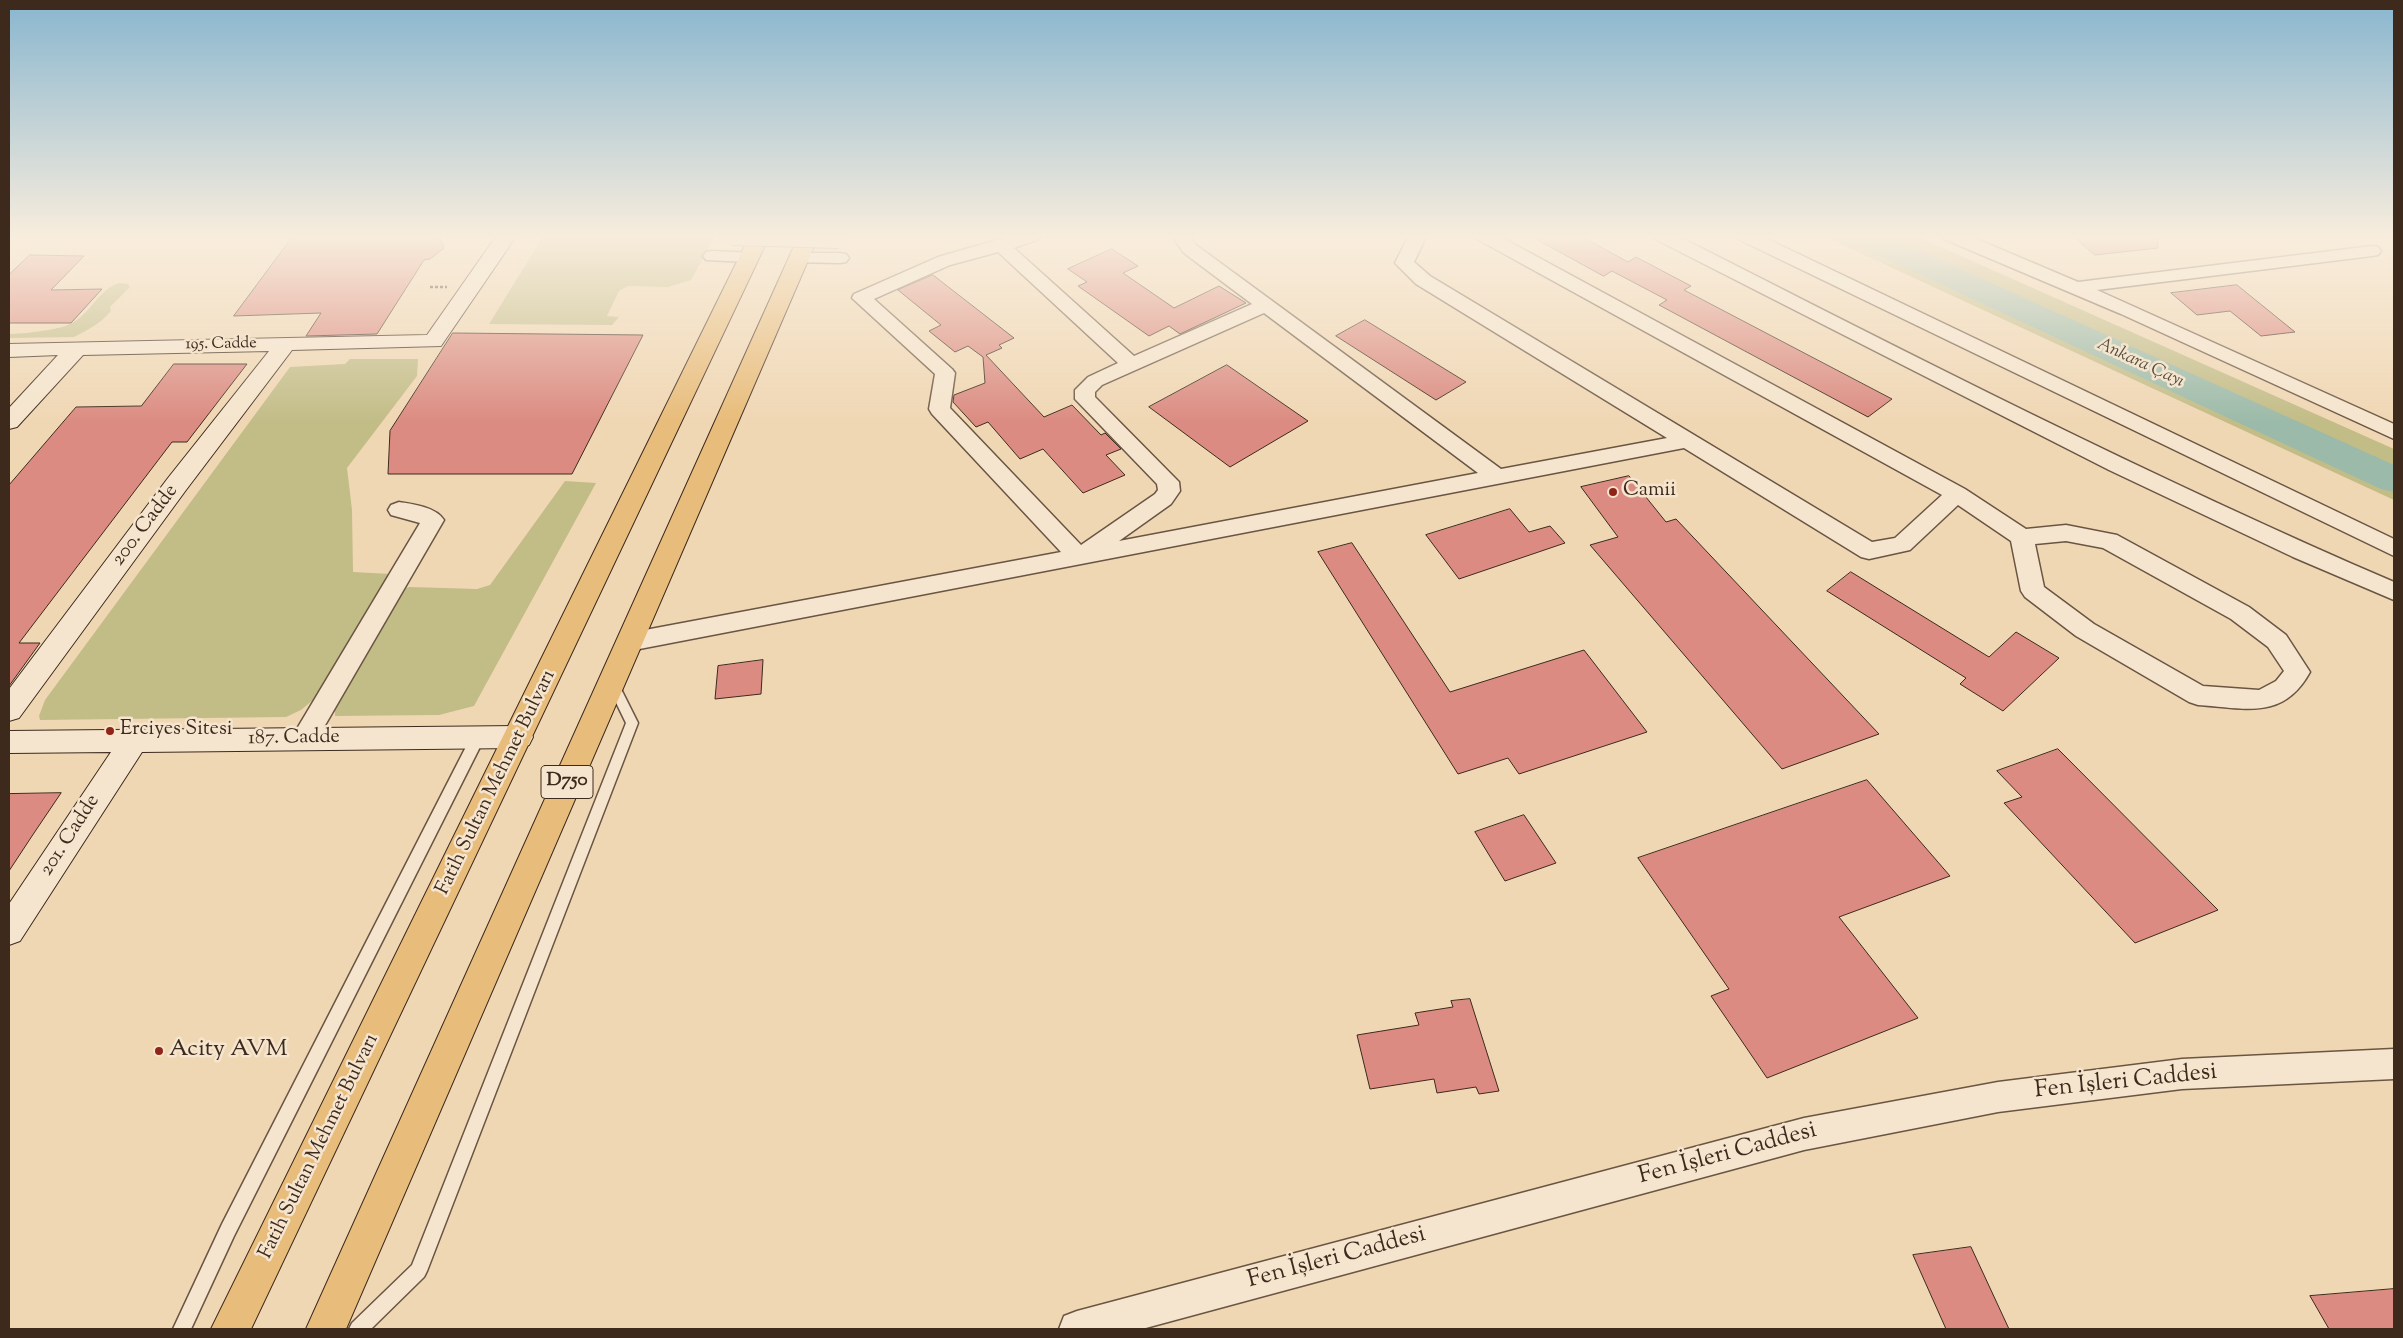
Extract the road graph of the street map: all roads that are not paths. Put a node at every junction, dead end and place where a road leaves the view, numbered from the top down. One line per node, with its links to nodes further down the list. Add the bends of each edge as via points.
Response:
1 (464, 297): 13 (street, 195. Cadde, via 433,341)
2 (730, 297): 31 (highway, Fatih Sultan Mehmet Bulvarı)
3 (782, 297): 27 (highway, D750)
4 (862, 297): 25 (street, via 945,373 939,409)
5 (1058, 297): 16 (street)
6 (1256, 297): 12 (street)
7 (1452, 297): 19 (street)
8 (1596, 297): 21 (street)
9 (1784, 297): 26 (street, via 2078,445)
10 (1872, 297): 24 (street)
11 (2101, 297): 18 (street)
12 (1266, 305): 16 (street); 20 (street)
13 (286, 344): 14 (street, 195. Cadde); 29 (street, 200. Cadde, via 176,484)
14 (77, 348): 15 (street, 195. Cadde); 17 (street)
15 (9, 350)
16 (1132, 365): 25 (street, via 1095,381 1085,390 1085,399 1168,482 1169,491 1163,499)
17 (9, 422)
18 (2394, 432)
19 (1687, 441): 20 (street); 21 (street, via 1869,551 1902,544)
20 (1499, 478): 25 (street)
21 (1957, 494): 23 (street)
22 (399, 510): 32 (street, via 433,520)
23 (2022, 537): 23 (street, via 2033,591 2085,630 2198,695 2262,700 2285,688 2297,672 2277,641 2240,613 2109,541 2066,533)
24 (2394, 548)
25 (1080, 557): 27 (street)
26 (2394, 592)
27 (629, 642): 28 (highway, D750)
28 (612, 682): 39 (highway, D750); 40 (lane, via 632,723 537,970 418,1271)
29 (9, 710)
30 (478, 737): 31 (street, 187. Cadde); 32 (street, 187. Cadde); 37 (lane, via 228,1230)
31 (519, 737): 38 (highway, Fatih Sultan Mehmet Bulvarı)
32 (304, 739): 33 (street, 187. Cadde)
33 (134, 741): 34 (street, 187. Cadde); 35 (street, 201. Cadde)
34 (9, 742)
35 (9, 931)
36 (2394, 1064): 41 (street, Fen İşleri Caddesi, via 2172,1076 1998,1097 1804,1134)
37 (182, 1329)
38 (231, 1329)
39 (326, 1329)
40 (358, 1329)
41 (1077, 1329)

